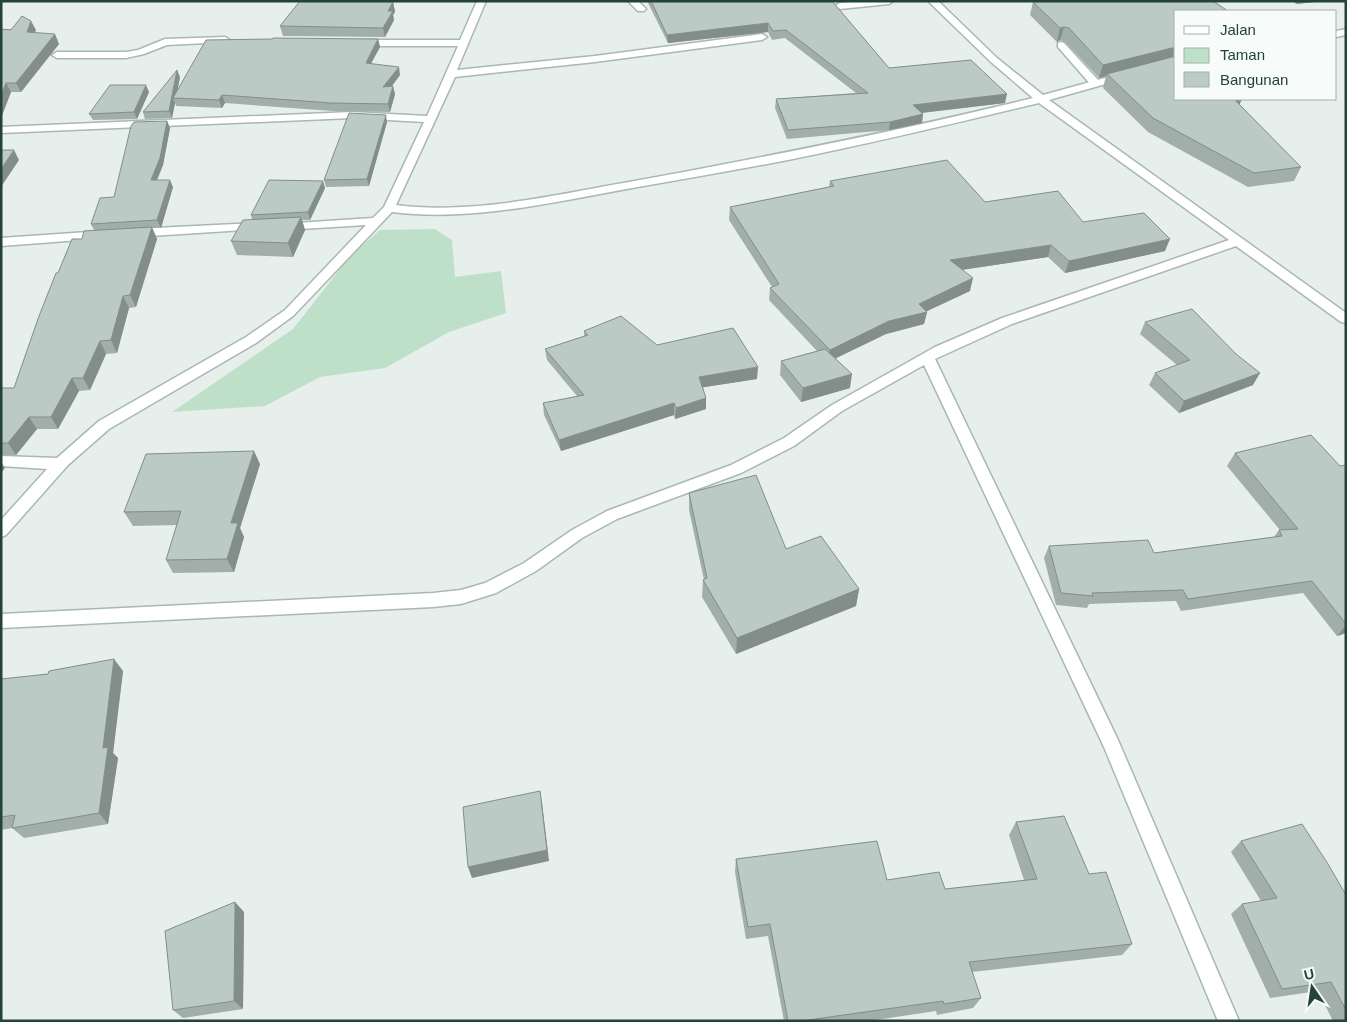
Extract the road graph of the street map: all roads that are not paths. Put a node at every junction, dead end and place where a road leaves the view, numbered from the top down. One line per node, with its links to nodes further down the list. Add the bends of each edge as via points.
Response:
1 (482, 1): 10 (street)
2 (632, 1): 6 (street)
3 (889, 1): 5 (street)
4 (932, 1): 16 (street)
5 (840, 6)
6 (641, 9)
7 (762, 37): 13 (street)
8 (237, 40): 12 (street, via 165,42 126,55)
9 (352, 43): 10 (street)
10 (464, 43): 13 (street)
11 (1061, 45): 15 (street)
12 (57, 55)
13 (450, 74): 17 (street)
14 (1131, 74): 15 (street)
15 (1095, 83): 16 (street)
16 (1041, 100): 19 (street, via 787,157 538,201 470,210 419,212); 21 (street)
17 (431, 119): 18 (street, via 352,115); 19 (street)
18 (1, 130)
19 (389, 208): 20 (street)
20 (376, 221): 22 (street); 26 (street, via 288,313 250,340 104,425)
21 (1238, 241): 23 (street); 24 (street, via 1007,320)
22 (1, 242)
23 (1346, 319)
24 (927, 357): 28 (street, via 837,408 789,442 736,469 612,515 576,534 522,571 490,588 461,597); 29 (street, via 1112,746)
25 (1, 461): 26 (street)
26 (61, 464): 27 (street)
27 (1, 531)
28 (1, 621)
29 (1229, 1021)

